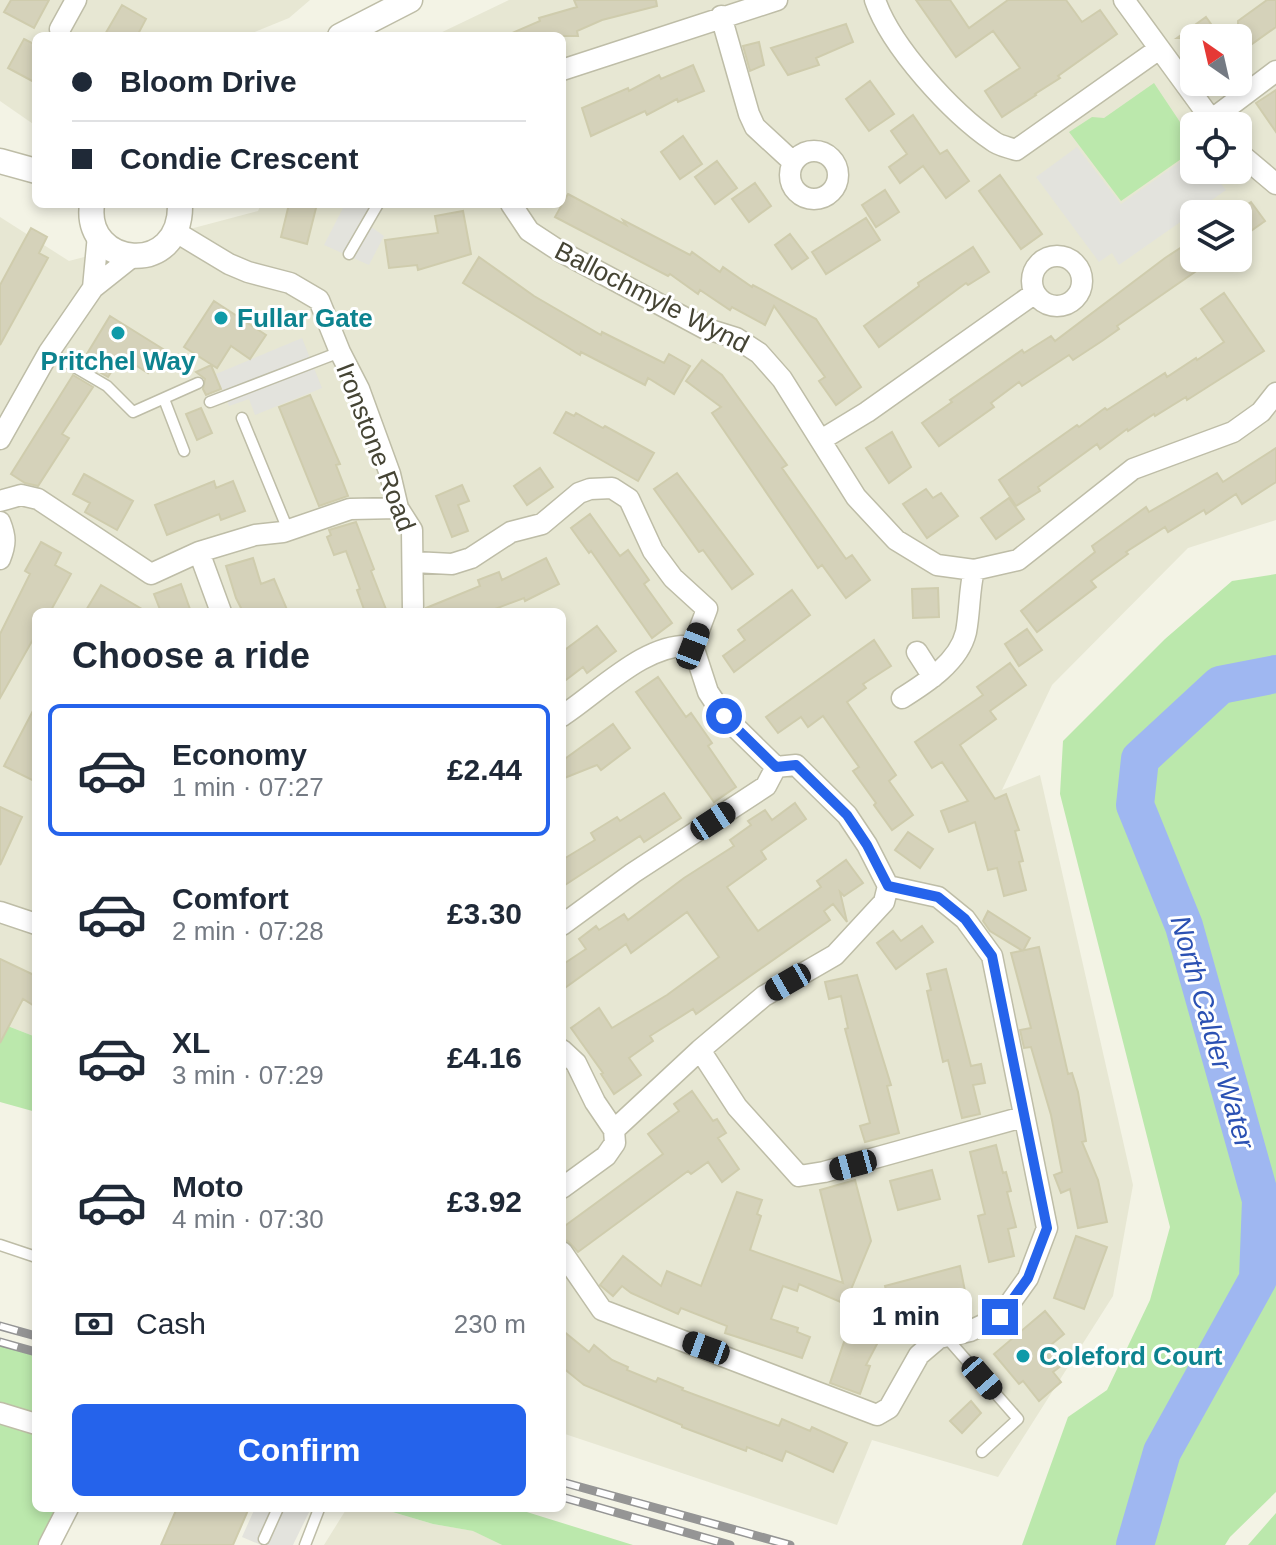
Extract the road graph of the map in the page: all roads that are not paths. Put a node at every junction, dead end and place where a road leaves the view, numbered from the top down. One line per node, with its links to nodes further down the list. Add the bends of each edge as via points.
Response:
1 (76, 0): 7 (street)
2 (410, 0): 8 (street)
3 (777, 0): 6 (street)
4 (875, 0): 9 (street, via 893,35 939,94 995,143 1016,150)
5 (1124, 0): 9 (street)
6 (721, 16): 10 (street); 14 (street, via 755,127)
7 (60, 29)
8 (348, 32)
9 (1159, 49): 12 (street)
10 (566, 69)
11 (1276, 71): 13 (street)
12 (1205, 112)
13 (1226, 112)
14 (793, 162)
15 (1252, 164): 16 (street)
16 (1276, 184)
17 (180, 208): 21 (street)
18 (376, 208): 22 (lane)
19 (514, 208): 34 (street, Ballochmyle Wynd, via 529,231 558,250 759,353)
20 (94, 221): 23 (street, via 107,246); 24 (street)
21 (176, 232): 23 (street, via 158,251); 27 (street, Ironstone Road, via 229,264 290,283 319,300)
22 (349, 254)
23 (132, 257): 24 (street)
24 (93, 288): 26 (street)
25 (1035, 293): 34 (street)
26 (49, 352): 30 (lane, via 107,386 133,412); 33 (street)
27 (340, 352): 31 (lane); 37 (street, Ironstone Road, via 359,389)
28 (198, 383): 30 (lane)
29 (1276, 393): 43 (street, Ballochmyle Wynd, via 1233,432 1133,469 1018,560)
30 (164, 399): 35 (lane)
31 (210, 402)
32 (242, 418): 39 (lane)
33 (0, 439)
34 (821, 440): 43 (street, Ballochmyle Wynd, via 856,497 896,540 937,565)
35 (184, 451)
36 (0, 501): 40 (street, via 21,495 38,499 151,574)
37 (398, 508): 39 (street, via 350,509); 42 (street, Ironstone Road, via 412,530)
38 (0, 522): 41 (street, via 6,535)
39 (288, 530): 40 (street)
40 (199, 552): 44 (street)
41 (0, 559)
42 (414, 562): 45 (street, Ironstone Road); 46 (street, via 452,564 471,558 511,532 542,524 579,493 612,488 629,499 653,551 673,578 707,609)
43 (974, 570): 48 (street, via 961,648)
44 (220, 608)
45 (413, 608)
46 (693, 646): 50 (street, via 676,644 655,653); 51 (street, via 708,692 724,716)
47 (917, 652): 48 (street)
48 (933, 677): 49 (street)
49 (902, 698)
50 (566, 713)
51 (776, 767): 52 (street, via 796,765 847,815); 54 (street, via 766,786)
52 (888, 886): 56 (street, via 884,902 835,955 764,996); 58 (street, via 938,897 965,919 992,956)
53 (0, 912): 55 (street)
54 (566, 922)
55 (32, 923)
56 (700, 1050): 58 (street, via 737,1107 799,1176); 59 (street)
57 (566, 1054): 59 (street)
58 (1023, 1117): 64 (street, via 1047,1228 1028,1278 1000,1317)
59 (614, 1130): 60 (street, via 615,1143 606,1156)
60 (566, 1185)
61 (0, 1245): 62 (lane)
62 (32, 1256)
63 (566, 1258): 64 (street, via 602,1310 877,1415 889,1408 919,1355)
64 (946, 1337): 67 (lane, via 1018,1419)
65 (0, 1413): 66 (street)
66 (32, 1423)
67 (982, 1452)
68 (66, 1512): 72 (street)
69 (276, 1512): 71 (lane)
70 (318, 1512): 73 (lane)
71 (264, 1539)
72 (53, 1544)
73 (305, 1545)

